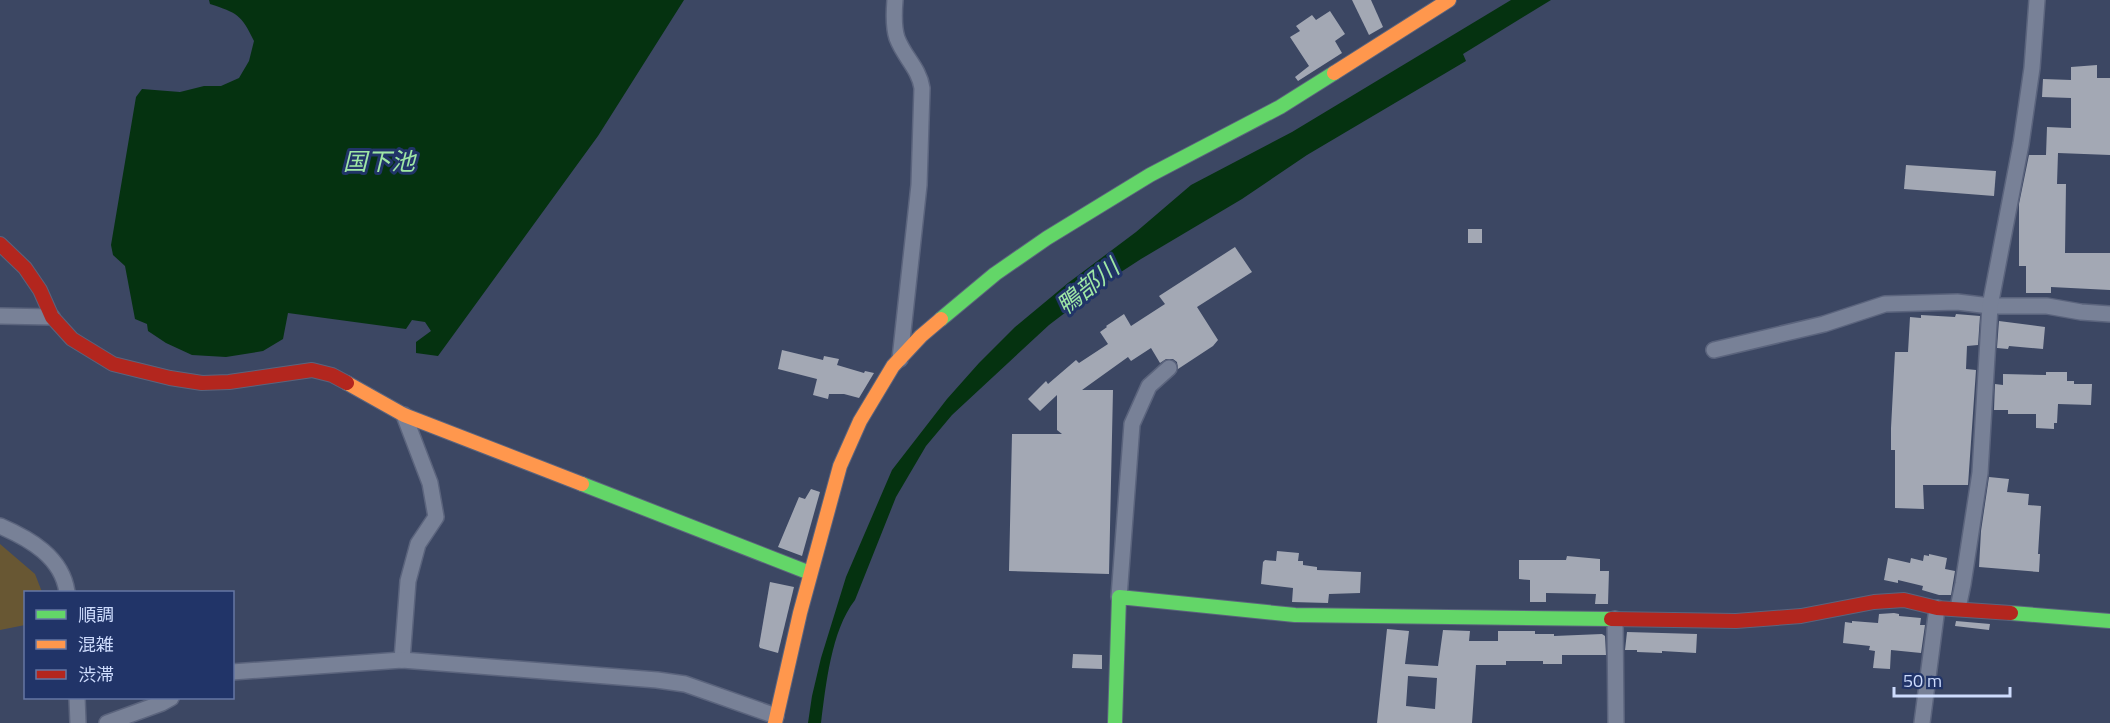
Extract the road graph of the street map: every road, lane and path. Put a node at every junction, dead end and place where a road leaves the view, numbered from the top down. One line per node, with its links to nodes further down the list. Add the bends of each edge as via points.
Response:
1 (895, 0): 10 (street, via 898,39 920,75 922,88 919,186)
2 (1449, 0): 10 (street, via 1280,107 1150,175 1047,238 995,274 921,336)
3 (2037, 0): 5 (street, via 2021,144)
4 (0, 244): 8 (street, via 30,275)
5 (1990, 306): 6 (street, via 2047,306); 9 (street, via 1957,302 1885,304 1824,324); 18 (street, via 1980,473)
6 (2110, 314)
7 (0, 316): 8 (street)
8 (52, 317): 12 (street, via 72,339 113,364 202,383 312,370 332,375)
9 (1714, 350)
10 (900, 359): 14 (street, via 860,421 840,466)
11 (1168, 368): 16 (street, via 1149,386 1132,424)
12 (404, 415): 14 (street); 21 (street, via 430,483 436,517 418,544 408,581)
13 (0, 526): 15 (street, via 33,541 52,559)
14 (810, 573): 25 (street)
15 (67, 591)
16 (1119, 597): 19 (street, via 1295,615); 28 (street)
17 (1937, 608): 18 (street); 19 (street, via 1904,600 1801,616 1736,621); 30 (street)
18 (1958, 608): 20 (street)
19 (1615, 619): 29 (street)
20 (2110, 621)
21 (402, 660): 22 (street); 25 (street, via 685,684)
22 (234, 672)
23 (77, 699): 26 (street)
24 (169, 699): 27 (street)
25 (775, 720)
26 (78, 723)
27 (107, 723)
28 (1115, 723)
29 (1616, 723)
30 (1922, 723)

